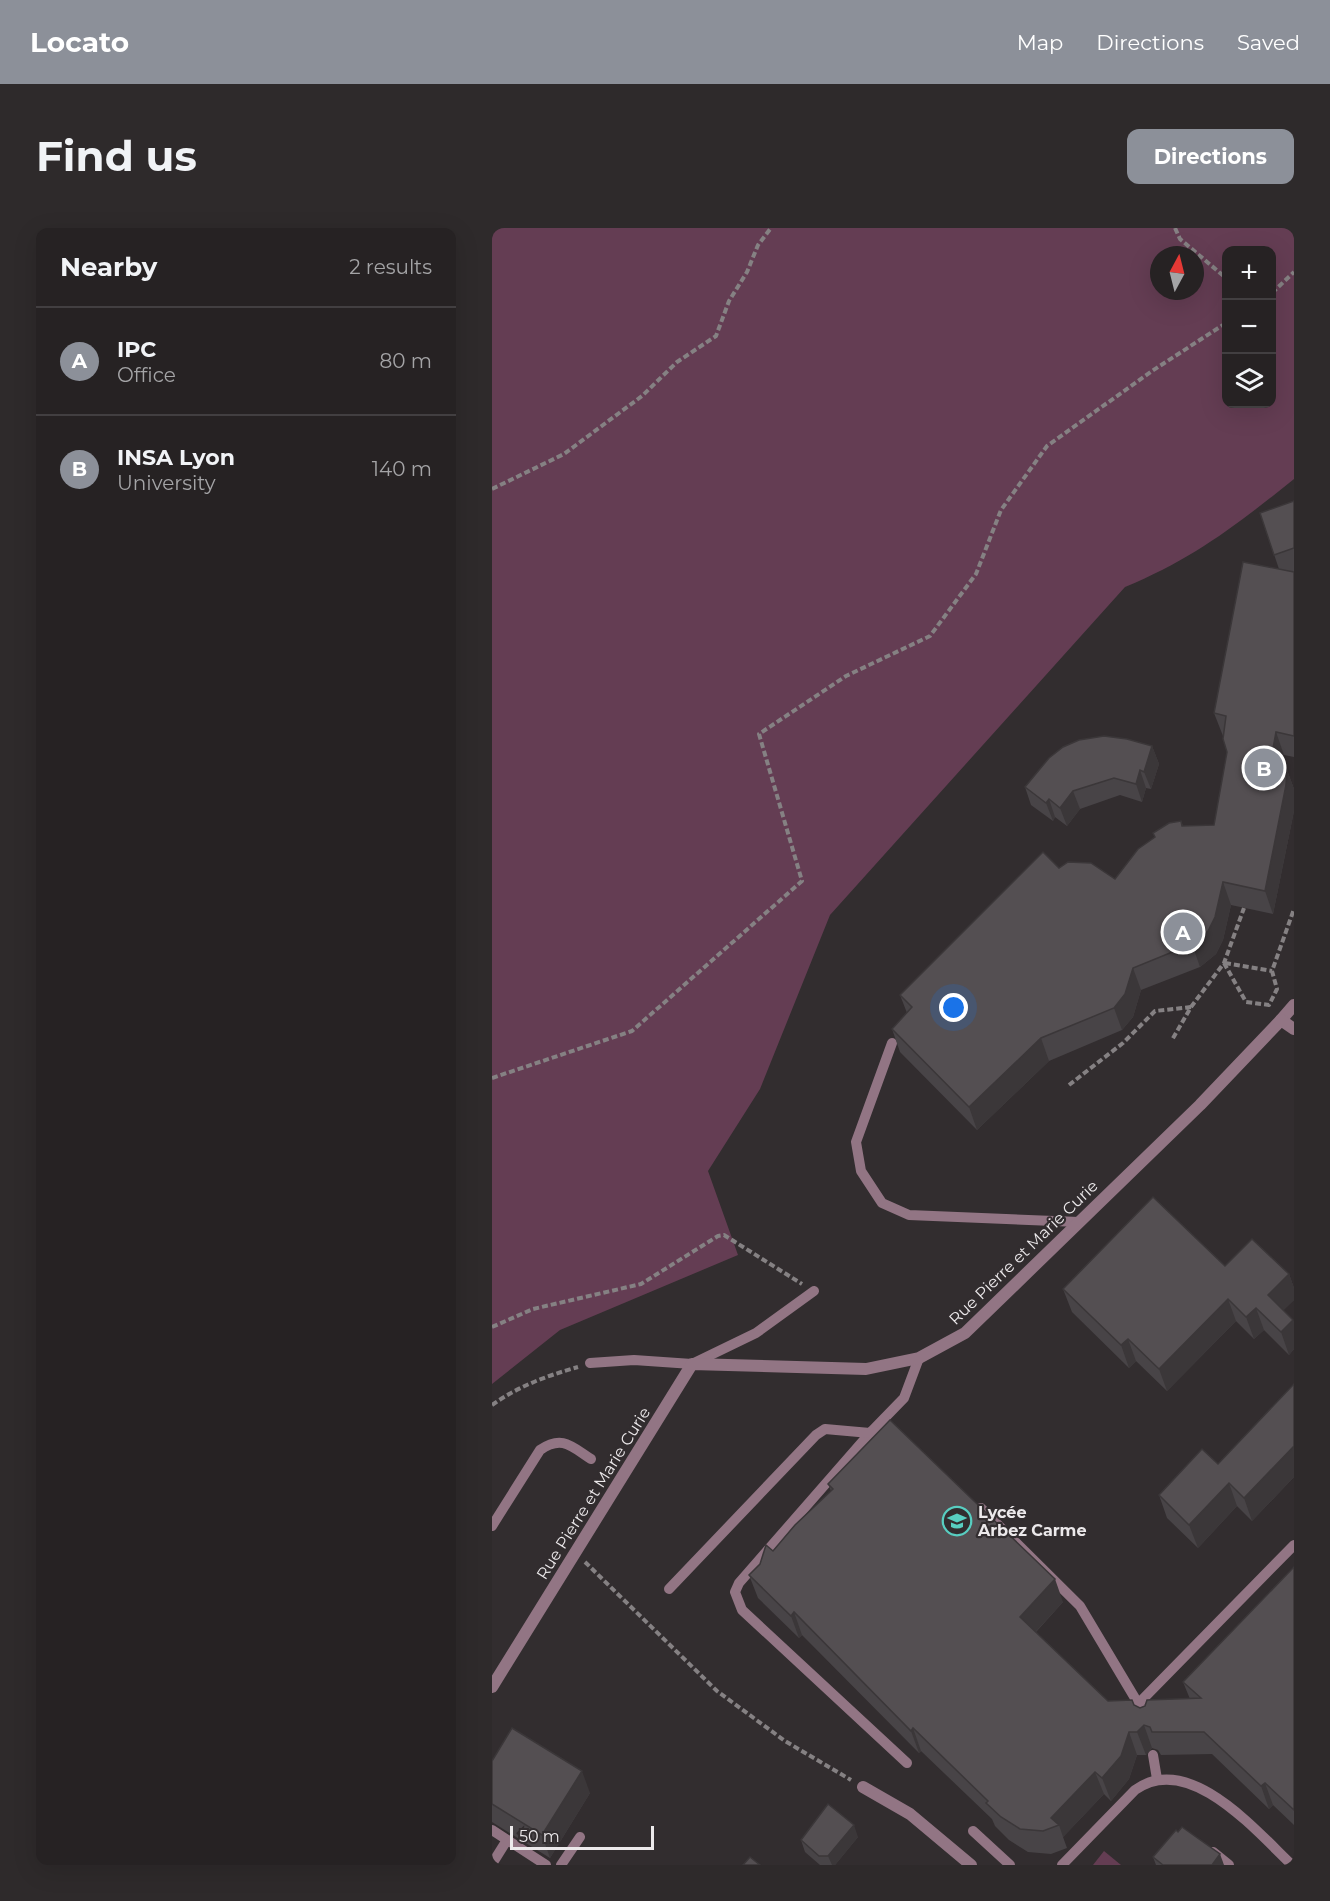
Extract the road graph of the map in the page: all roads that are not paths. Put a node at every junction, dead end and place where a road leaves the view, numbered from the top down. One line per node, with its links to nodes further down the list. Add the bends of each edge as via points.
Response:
1 (1294, 1005): 2 (street, Rue Pierre et Marie Curie)
2 (1281, 1020): 3 (street); 5 (street, Rue Pierre et Marie Curie)
3 (1294, 1029)
4 (892, 1043): 5 (lane, via 856,1142 861,1171 882,1203 909,1215)
5 (1079, 1222): 7 (street, Rue Pierre et Marie Curie, via 965,1333)
6 (814, 1291): 9 (lane, via 756,1334)
7 (920, 1358): 9 (street, Rue Pierre et Marie Curie, via 866,1369); 10 (lane, via 904,1398)
8 (590, 1363): 9 (lane, via 634,1360)
9 (692, 1364): 17 (street, Rue Pierre et Marie Curie)
10 (870, 1432): 11 (lane, via 882,1429); 16 (lane, via 825,1429 816,1435); 21 (lane, via 735,1592 742,1610)
11 (903, 1435)
12 (591, 1459): 14 (lane, via 565,1442 551,1443 540,1450)
13 (971, 1499): 18 (lane, via 1080,1605)
14 (492, 1526)
15 (1294, 1545): 18 (lane)
16 (669, 1589)
17 (492, 1687)
18 (1139, 1703): 19 (lane)
19 (1148, 1723)
20 (1153, 1755): 22 (lane)
21 (907, 1763)
22 (1157, 1779): 34 (lane, via 1135,1790); 36 (lane, via 1193,1786 1223,1801)
23 (863, 1787): 32 (street, via 910,1814)
24 (492, 1830): 27 (lane)
25 (973, 1831): 33 (lane)
26 (580, 1837): 31 (lane)
27 (507, 1840): 29 (lane); 30 (lane)
28 (1200, 1843): 35 (lane)
29 (492, 1864)
30 (546, 1865)
31 (561, 1865)
32 (971, 1865)
33 (1010, 1865)
34 (1062, 1865)
35 (1228, 1865)
36 (1292, 1865)

